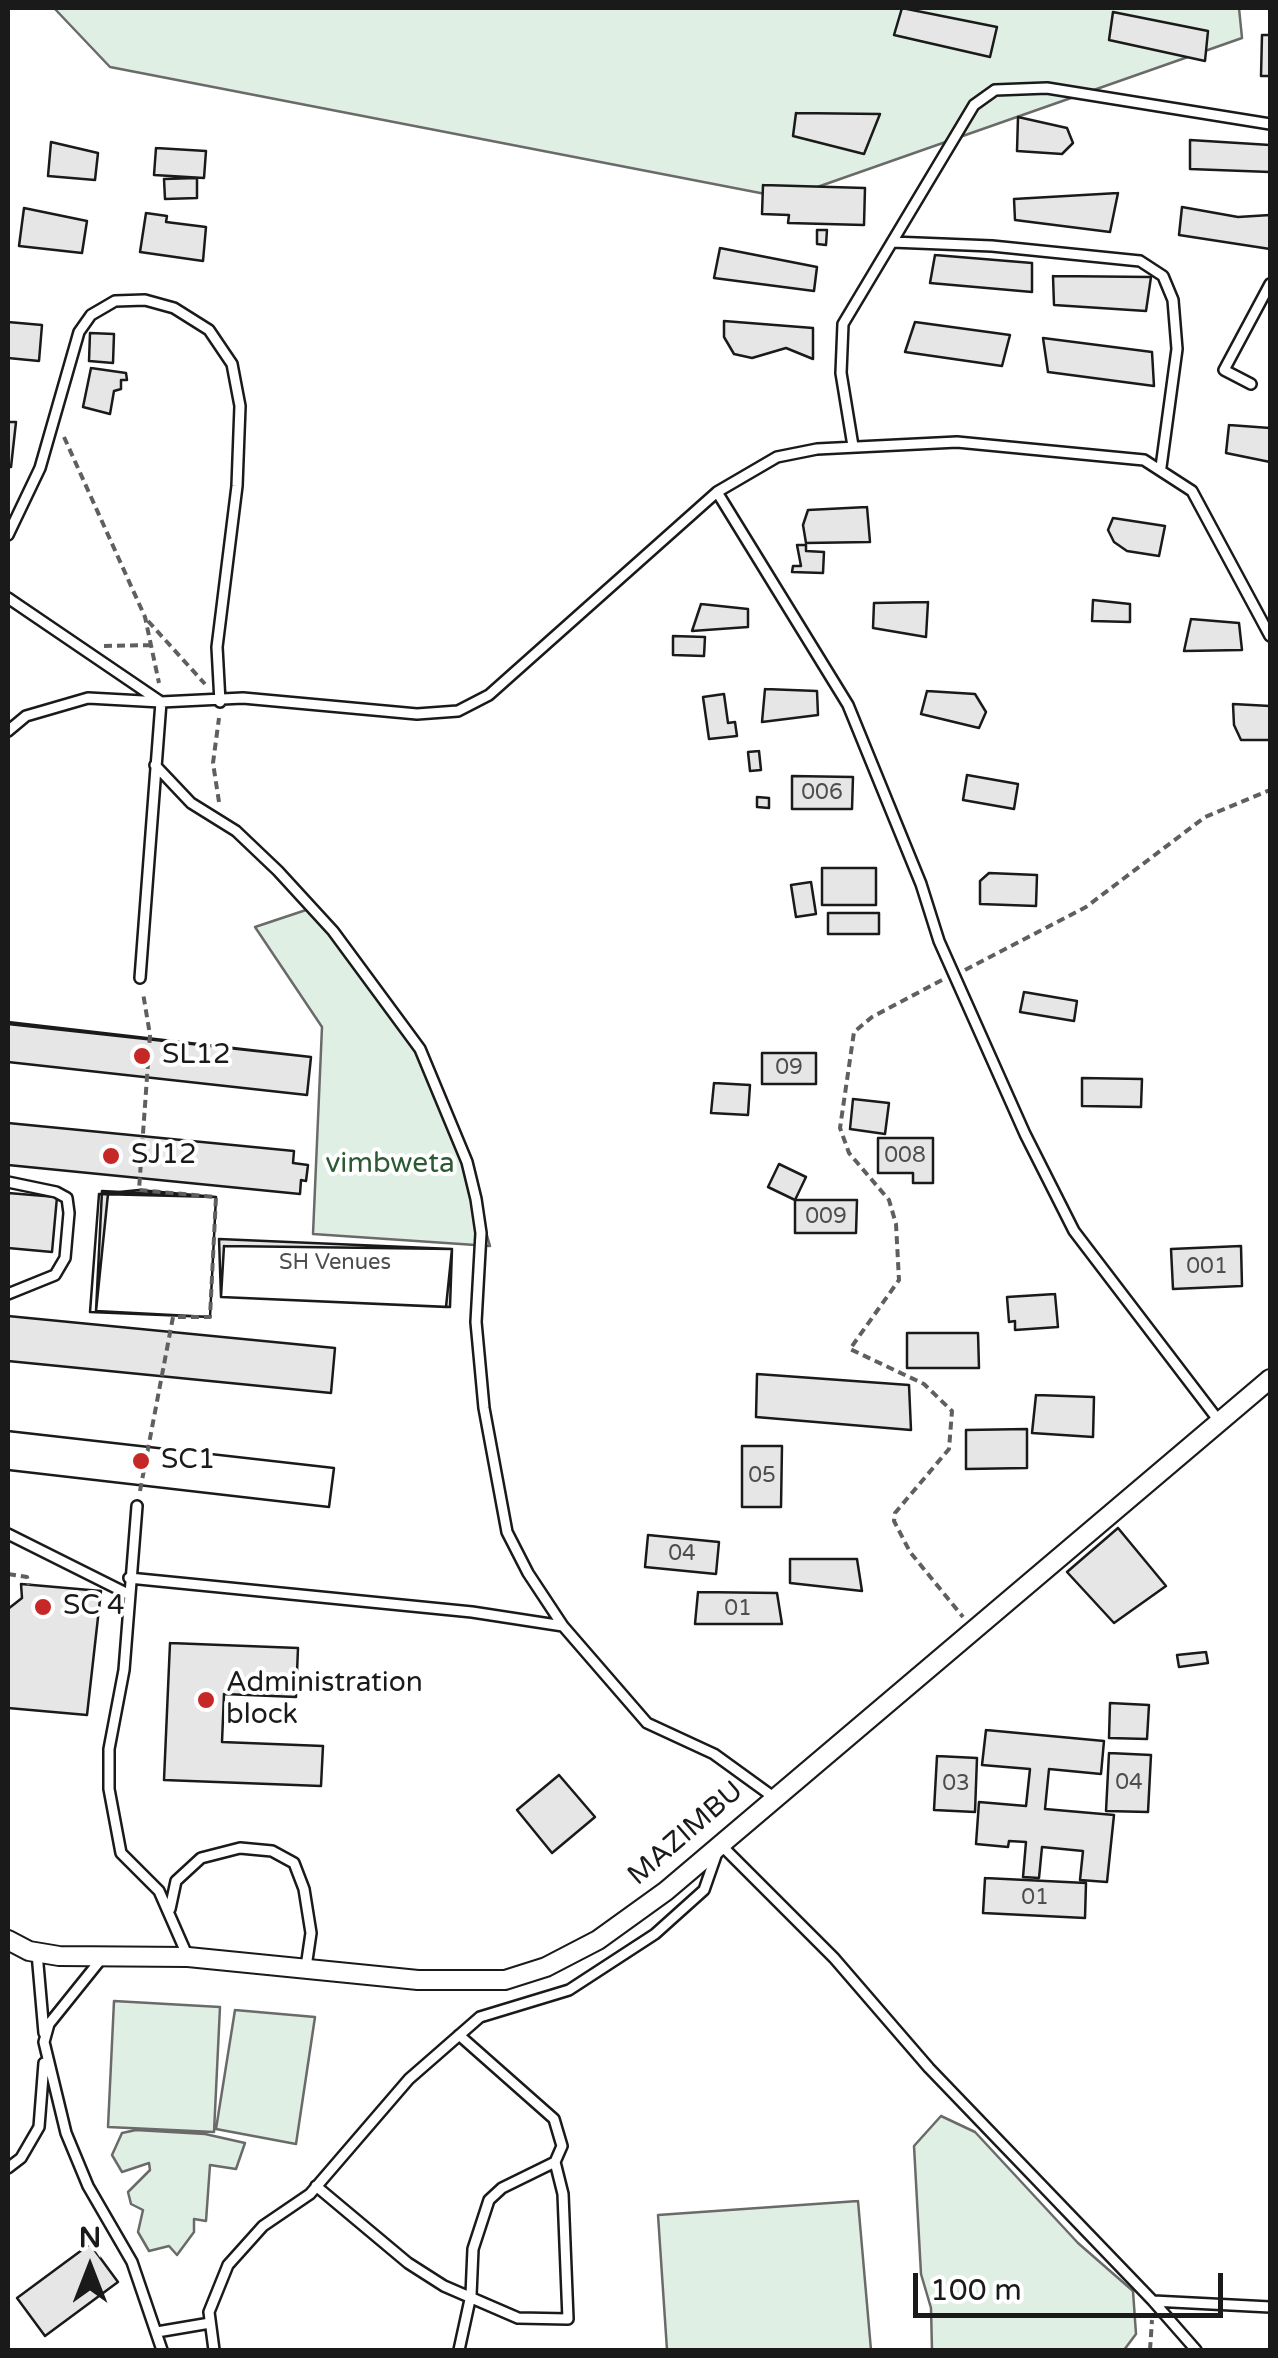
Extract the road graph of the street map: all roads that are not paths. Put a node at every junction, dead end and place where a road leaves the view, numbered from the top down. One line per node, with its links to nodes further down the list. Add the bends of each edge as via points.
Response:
1 (1270, 124): 2 (lane, via 1047,88 996,90 974,105)
2 (892, 242): 5 (lane, via 843,324 840,373); 6 (lane, via 1140,261 1163,276 1173,300 1177,350)
3 (1270, 284): 4 (lane, via 1224,370)
4 (1251, 384)
5 (853, 446): 6 (lane, via 957,442); 7 (lane, via 777,457)
6 (1160, 467): 10 (lane, via 1192,491)
7 (716, 492): 12 (lane, via 471,706 417,714 243,698); 19 (lane, via 848,705 956,974 1074,1231)
8 (8, 535): 12 (lane, via 40,468 79,332 91,315 115,301 146,300 209,330 232,364 240,406 216,660)
9 (8, 598): 11 (lane)
10 (1270, 636)
11 (161, 702): 12 (lane); 13 (lane, via 88,698 26,716); 14 (lane)
12 (220, 702)
13 (8, 731)
14 (155, 765): 15 (lane); 24 (lane, via 191,802 228,825 333,932 420,1048 476,1199 476,1322 507,1532)
15 (140, 978)
16 (8, 1182): 17 (lane, via 56,1192 67,1198 69,1213 65,1258 55,1275)
17 (8, 1294)
18 (1270, 1379): 19 (street, MAZIMBU)
19 (1221, 1423): 25 (street, MAZIMBU)
20 (137, 1506): 22 (lane)
21 (8, 1534): 23 (lane)
22 (129, 1578): 23 (lane); 24 (lane)
23 (128, 1594): 27 (lane, via 110,1749 112,1816 122,1853)
24 (564, 1626): 25 (lane, via 647,1724 714,1754)
25 (772, 1796): 26 (street, MAZIMBU)
26 (720, 1844): 32 (street, MAZIMBU, via 598,1940 526,1975 450,1980); 33 (lane, via 712,1876 695,1901 617,1962 557,1994 488,2012); 39 (lane)
27 (170, 1908): 30 (lane); 32 (lane, via 176,1882 200,1858 240,1848 272,1851 294,1863 304,1890)
28 (8, 1940): 29 (street, MAZIMBU)
29 (37, 1953): 31 (street, MAZIMBU); 34 (lane)
30 (188, 1956): 31 (street, MAZIMBU); 32 (street, MAZIMBU)
31 (102, 1958): 34 (lane, via 49,2024)
32 (306, 1968)
33 (458, 2036): 35 (lane, via 554,2119 562,2146); 37 (lane, via 409,2078)
34 (44, 2042): 36 (lane, via 39,2127 22,2158); 42 (lane, via 66,2134 132,2262)
35 (555, 2162): 38 (lane, via 489,2200 473,2249); 38 (lane, via 564,2194 568,2319 518,2318)
36 (8, 2168)
37 (316, 2186): 38 (lane, via 408,2263); 41 (lane, via 243,2246 218,2284)
38 (471, 2294): 45 (lane)
39 (1153, 2301): 40 (lane); 46 (lane)
40 (1270, 2308)
41 (210, 2322): 42 (lane); 44 (lane)
42 (157, 2332): 43 (lane)
43 (162, 2350)
44 (214, 2350)
45 (459, 2350)
46 (1196, 2350)

